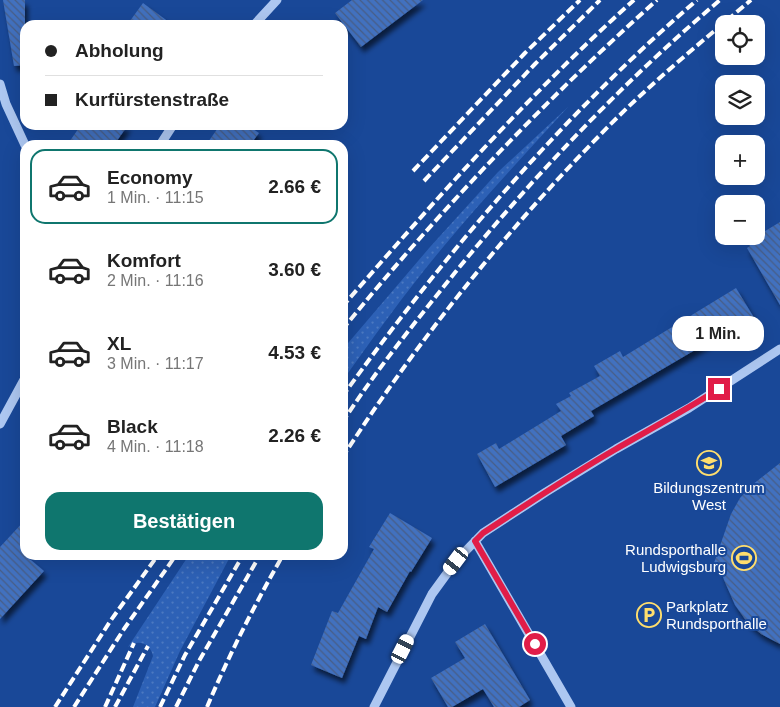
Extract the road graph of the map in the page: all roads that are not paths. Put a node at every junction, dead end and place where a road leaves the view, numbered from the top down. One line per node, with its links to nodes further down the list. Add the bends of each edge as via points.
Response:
1 (278, 0): 2 (street)
2 (259, 20)
3 (0, 84): 4 (street)
4 (23, 140)
5 (780, 349): 8 (street, via 689,408 546,492)
6 (20, 387): 7 (street)
7 (0, 424)
8 (475, 541): 9 (street, via 432,594); 10 (street)
9 (374, 707)
10 (572, 707)

